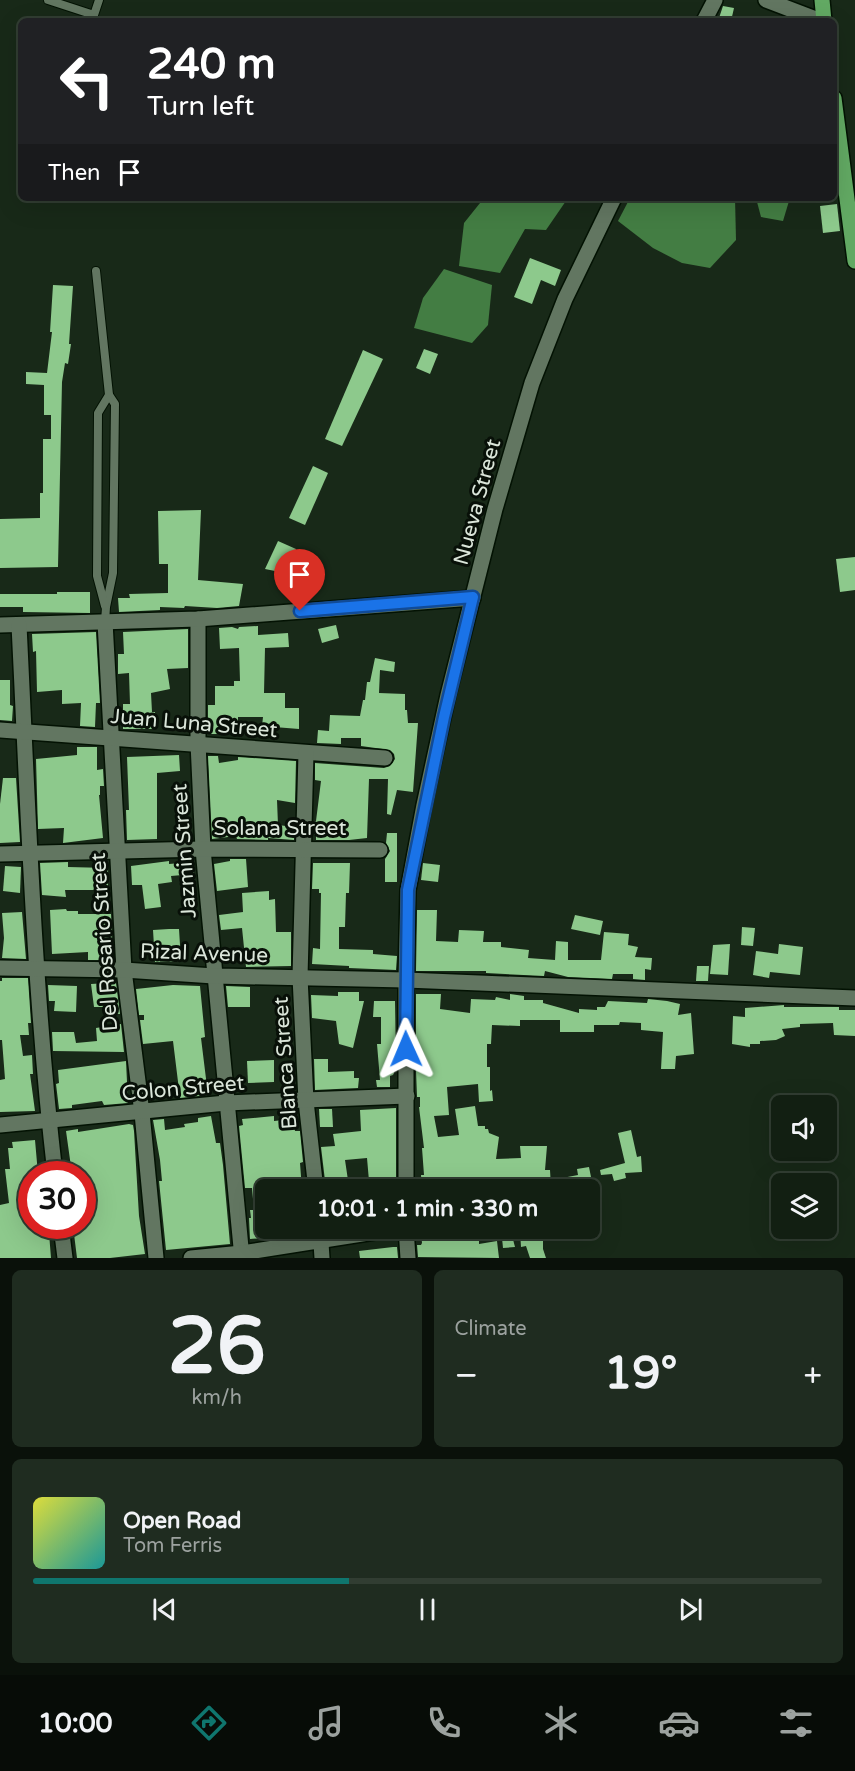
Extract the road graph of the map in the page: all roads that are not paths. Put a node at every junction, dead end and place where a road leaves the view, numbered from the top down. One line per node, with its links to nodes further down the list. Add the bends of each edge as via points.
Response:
1 (48, 0): 2 (lane, via 94,15)
2 (99, 0)
3 (715, 0): 6 (street)
4 (766, 0): 7 (street)
5 (822, 0): 8 (main road)
6 (706, 18)
7 (815, 18)
8 (823, 18)
9 (837, 121): 11 (main road)
10 (613, 201): 14 (street, Nueva Street, via 565,299 532,383)
11 (855, 261)
12 (96, 271): 13 (lane)
13 (109, 395): 15 (lane, via 115,404 113,573); 15 (lane, via 98,413 97,576)
14 (473, 597): 16 (street); 36 (street, Nueva Street, via 408,890)
15 (105, 614): 16 (street); 18 (street); 21 (street, Del Rosario Street)
16 (198, 619): 22 (street, Jazmin Street)
17 (0, 625): 18 (street)
18 (19, 625): 20 (street)
19 (0, 730): 20 (street, Juan Luna Street)
20 (24, 732): 21 (street, Juan Luna Street); 30 (street)
21 (110, 737): 22 (street, Juan Luna Street); 27 (street, Del Rosario Street)
22 (198, 743): 23 (street, Juan Luna Street); 26 (street, Jazmin Street)
23 (306, 753): 24 (street, Juan Luna Street); 25 (street, Blanca Street)
24 (385, 758)
25 (303, 848): 26 (street, Solana Street); 28 (street, Solana Street); 35 (street, Blanca Street)
26 (203, 849): 27 (street, Solana Street); 34 (street, Jazmin Street)
27 (118, 850): 30 (street, Solana Street); 33 (street, Del Rosario Street)
28 (380, 850)
29 (0, 854): 30 (street, Solana Street)
30 (29, 854): 32 (street)
31 (0, 968): 32 (street, Rizal Avenue)
32 (37, 968): 33 (street, Rizal Avenue); 42 (street)
33 (124, 970): 34 (street, Rizal Avenue); 41 (street, Del Rosario Street)
34 (214, 976): 35 (street, Rizal Avenue); 40 (street, Jazmin Street)
35 (300, 977): 36 (street, Rizal Avenue); 39 (street, Blanca Street)
36 (406, 980): 37 (street, Rizal Avenue); 38 (street, Nueva Street)
37 (855, 998)
38 (407, 1096): 39 (street, Colon Street); 46 (street, Nueva Street)
39 (306, 1101): 40 (street, Colon Street); 45 (street, Blanca Street)
40 (226, 1103): 41 (street, Colon Street); 51 (street, Jazmin Street)
41 (142, 1113): 42 (street, Colon Street); 53 (street, Del Rosario Street)
42 (49, 1121): 43 (street, Colon Street); 44 (street)
43 (0, 1125)
44 (54, 1161)
45 (315, 1179)
46 (406, 1179)
47 (63, 1239): 52 (street)
48 (305, 1239): 51 (street)
49 (320, 1239): 55 (street)
50 (407, 1239): 56 (street)
51 (242, 1256): 54 (street)
52 (65, 1258)
53 (156, 1258)
54 (191, 1258)
55 (322, 1258)
56 (408, 1258)

